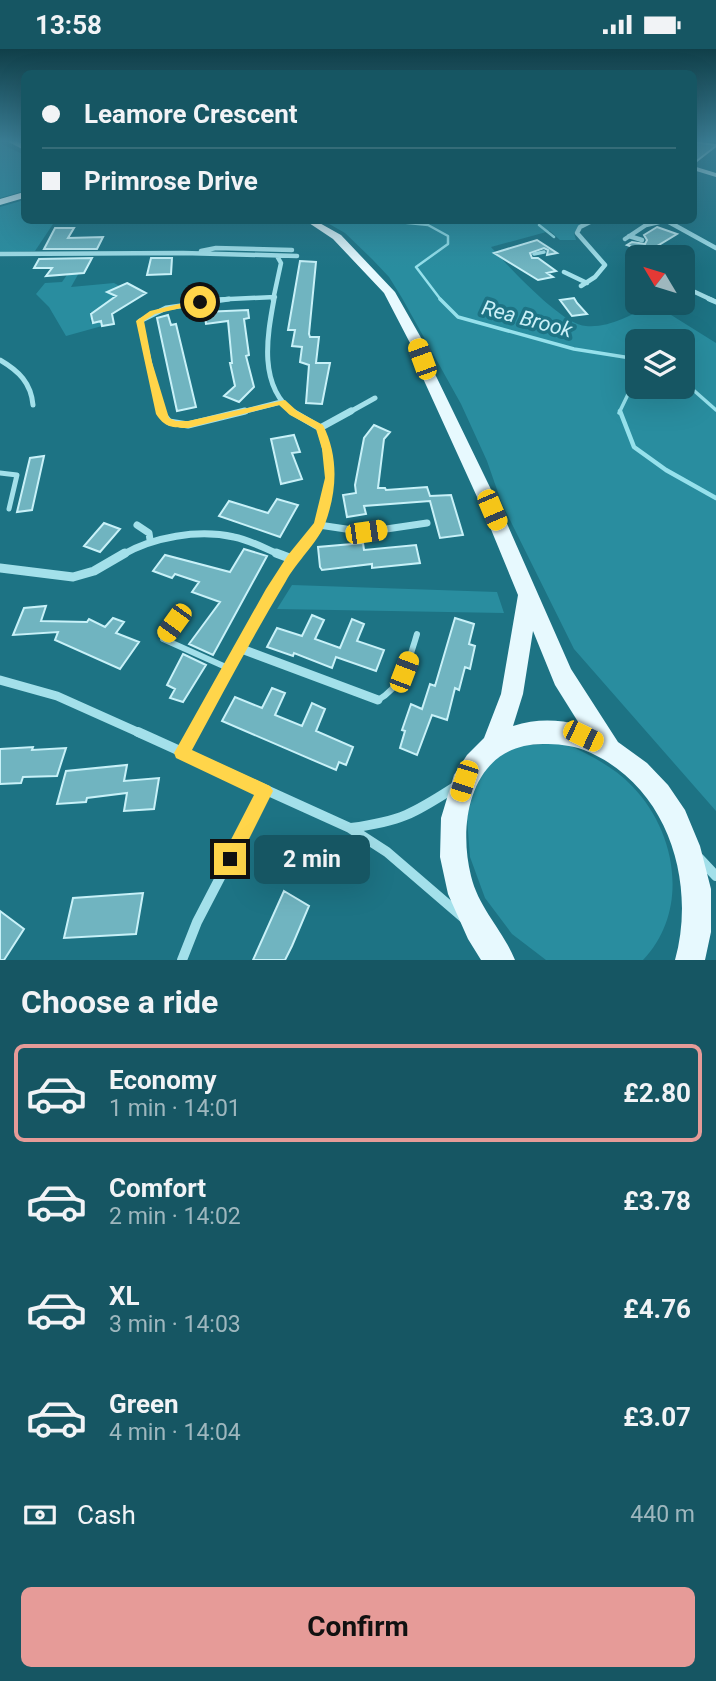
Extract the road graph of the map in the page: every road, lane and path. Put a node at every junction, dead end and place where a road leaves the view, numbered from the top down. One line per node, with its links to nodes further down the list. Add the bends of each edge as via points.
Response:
1 (21, 196): 2 (main road)
2 (0, 202)
3 (315, 224): 33 (main road, via 337,237 389,292)
4 (587, 224): 16 (street, via 577,233 605,265 584,284)
5 (651, 224): 7 (street, via 627,238)
6 (671, 224): 8 (street)
7 (642, 240)
8 (716, 247)
9 (292, 250): 11 (street, via 216,248)
10 (544, 252): 13 (lane)
11 (194, 253): 12 (street); 14 (street)
12 (0, 254)
13 (534, 254)
14 (277, 256): 15 (street); 18 (street, via 281,263)
15 (297, 256)
16 (564, 272)
17 (695, 292): 19 (street)
18 (275, 296): 22 (street, via 268,352 274,389); 22 (street, via 183,305 152,312 139,326 160,414 174,425)
19 (716, 302)
20 (0, 360): 23 (street, via 28,382)
21 (375, 398): 24 (street)
22 (281, 402): 24 (street)
23 (33, 404)
24 (320, 428): 28 (street, via 331,478)
25 (0, 473): 26 (lane, via 17,475)
26 (9, 509)
27 (427, 523): 28 (street, via 366,532)
28 (319, 524): 31 (street)
29 (137, 525): 30 (street, via 149,533)
30 (150, 540): 31 (street, via 234,537); 32 (street, via 94,571 73,577)
31 (292, 559): 36 (street)
32 (0, 568)
33 (528, 594): 40 (main road, via 512,694); 41 (main road, via 563,677)
34 (174, 623): 37 (lane, via 163,639)
35 (417, 634): 39 (lane, via 400,683)
36 (239, 648): 37 (street); 39 (street)
37 (228, 668): 42 (street)
38 (0, 680): 42 (street, via 58,696)
39 (378, 700)
40 (494, 745): 41 (main road, via 520,732 551,729 583,736); 43 (main road)
41 (609, 749): 46 (main road, via 657,793)
42 (182, 753): 44 (street)
43 (464, 781): 45 (street, via 411,815); 48 (main road, via 452,832 454,863)
44 (265, 791): 45 (street); 49 (street)
45 (350, 828): 48 (street, via 387,852)
46 (687, 845): 47 (street); 51 (main road, via 699,913)
47 (716, 876)
48 (475, 926): 50 (main road)
49 (182, 960)
50 (500, 960)
51 (690, 960)

